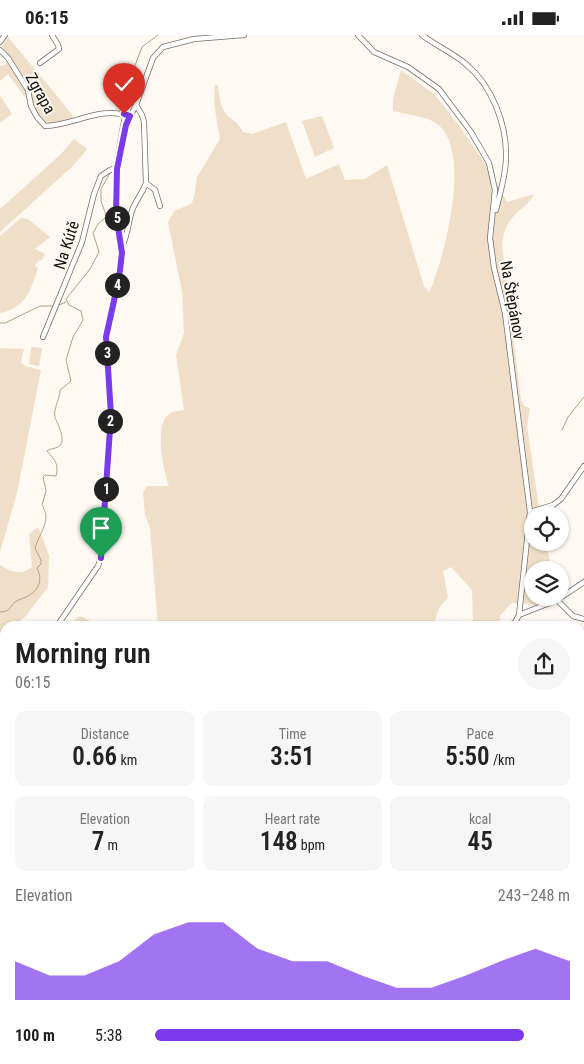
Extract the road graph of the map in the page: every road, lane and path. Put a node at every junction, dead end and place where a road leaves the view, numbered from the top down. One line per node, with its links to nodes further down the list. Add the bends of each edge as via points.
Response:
1 (5, 35): 6 (street)
2 (52, 35): 8 (street, via 58,49)
3 (244, 35): 9 (street, via 194,39 163,47 153,58)
4 (358, 35): 14 (street, Na Štěpánov, via 374,52 408,67 439,89 489,163 495,190)
5 (424, 36): 14 (street, via 467,65 485,85 497,106 506,157)
6 (0, 42)
7 (0, 50): 10 (street, Zgrapa, via 28,90 31,106 45,126 58,126 91,115 113,112)
8 (40, 63)
9 (136, 105): 10 (street); 12 (street, via 144,122)
10 (130, 116): 11 (street)
11 (114, 169): 15 (street); 16 (street, Na Kútě, via 101,176 82,242)
12 (146, 183): 13 (street, via 155,189); 15 (street, via 134,205)
13 (160, 206)
14 (493, 218): 18 (street, Na Štěpánov, via 490,238 505,313)
15 (121, 248): 27 (street, via 119,278 106,337 111,415 101,558)
16 (43, 337)
17 (584, 466): 19 (street, via 561,499)
18 (529, 506)
19 (550, 506)
20 (526, 551): 25 (street, Na Štěpánov)
21 (584, 582): 22 (street)
22 (569, 592)
23 (542, 606): 25 (street)
24 (563, 606): 26 (street, via 573,616)
25 (520, 615): 28 (street)
26 (584, 619)
27 (60, 621)
28 (516, 621)

